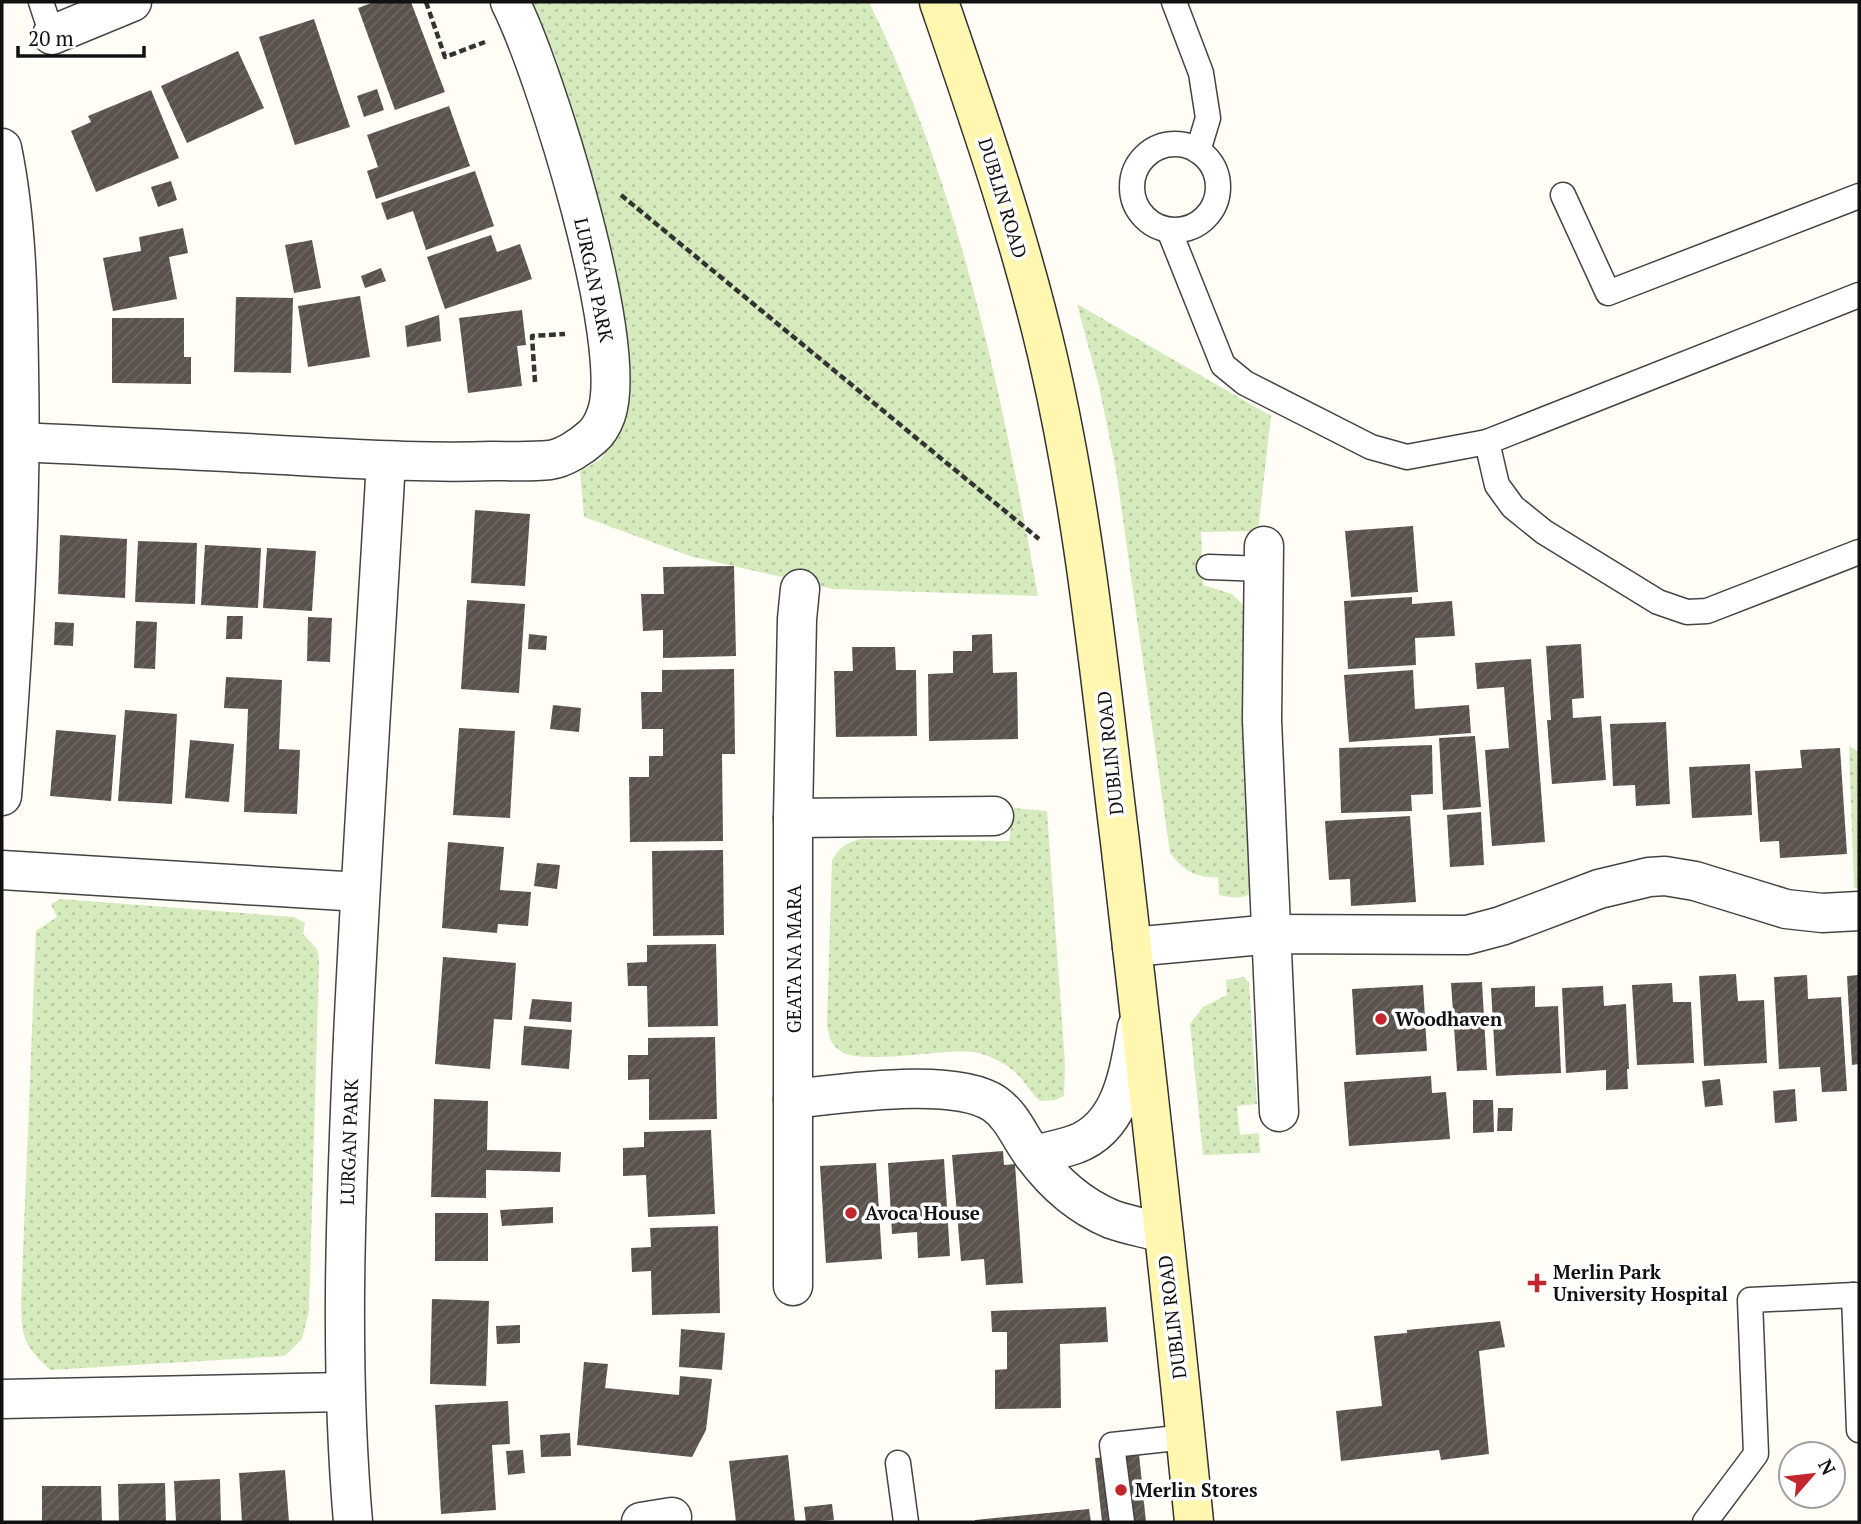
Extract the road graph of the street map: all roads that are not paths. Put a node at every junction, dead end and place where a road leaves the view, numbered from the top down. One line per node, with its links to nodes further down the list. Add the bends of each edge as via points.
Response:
1 (132, 2): 5 (street)
2 (510, 2): 14 (street, LURGAN PARK, via 533,54 600,293 609,358 607,415 590,439 549,460)
3 (939, 2): 26 (main road, DUBLIN ROAD, via 1016,237 1058,406 1096,633)
4 (1174, 2): 7 (lane, via 1201,73 1208,118)
5 (47, 19)
6 (2, 148): 12 (street, via 18,299)
7 (1198, 151): 10 (lane, via 1216,173 1215,202 1198,224); 10 (lane, via 1185,145 1158,148 1146,156 1133,179 1135,199 1144,217)
8 (1563, 194): 9 (lane, via 1608,293)
9 (1859, 196)
10 (1169, 230): 13 (lane, via 1223,365 1245,383 1371,447 1407,457)
11 (1859, 295): 13 (lane)
12 (21, 442): 14 (street, LURGAN PARK); 19 (street)
13 (1487, 442): 15 (lane, via 1497,485 1513,507 1544,532 1658,602 1687,612 1707,611)
14 (386, 461): 23 (street, LURGAN PARK)
15 (1859, 552)
16 (1264, 557): 17 (lane); 25 (street, via 1262,720)
17 (1209, 567)
18 (800, 589): 21 (street, GEATA NA MARA)
19 (2, 796)
20 (994, 816): 21 (street)
21 (793, 818): 28 (street, GEATA NA MARA)
22 (2, 870): 23 (street)
23 (360, 892): 34 (street, LURGAN PARK, via 347,1198)
24 (1859, 911): 25 (street, via 1786,909 1715,886 1665,876 1623,882 1467,935)
25 (1273, 934): 26 (street); 29 (street)
26 (1132, 947): 27 (main road, DUBLIN ROAD)
27 (1140, 1013): 30 (street, via 1126,1085 1107,1121 1078,1143); 31 (main road, DUBLIN ROAD)
28 (793, 1099): 30 (street, via 923,1088 964,1093 993,1102 1011,1120); 32 (street, GEATA NA MARA)
29 (1279, 1112)
30 (1033, 1155): 31 (street, via 1068,1194 1111,1219)
31 (1163, 1233): 37 (main road, DUBLIN ROAD)
32 (793, 1286)
33 (1857, 1299): 36 (lane); 43 (lane, via 1750,1300 1756,1454)
34 (345, 1392): 35 (street); 39 (street, LURGAN PARK)
35 (2, 1399)
36 (1859, 1430)
37 (1186, 1437): 41 (lane, via 1112,1445); 42 (main road, DUBLIN ROAD)
38 (898, 1464): 40 (lane)
39 (353, 1522)
40 (906, 1522)
41 (1122, 1522)
42 (1194, 1522)
43 (1705, 1522)

